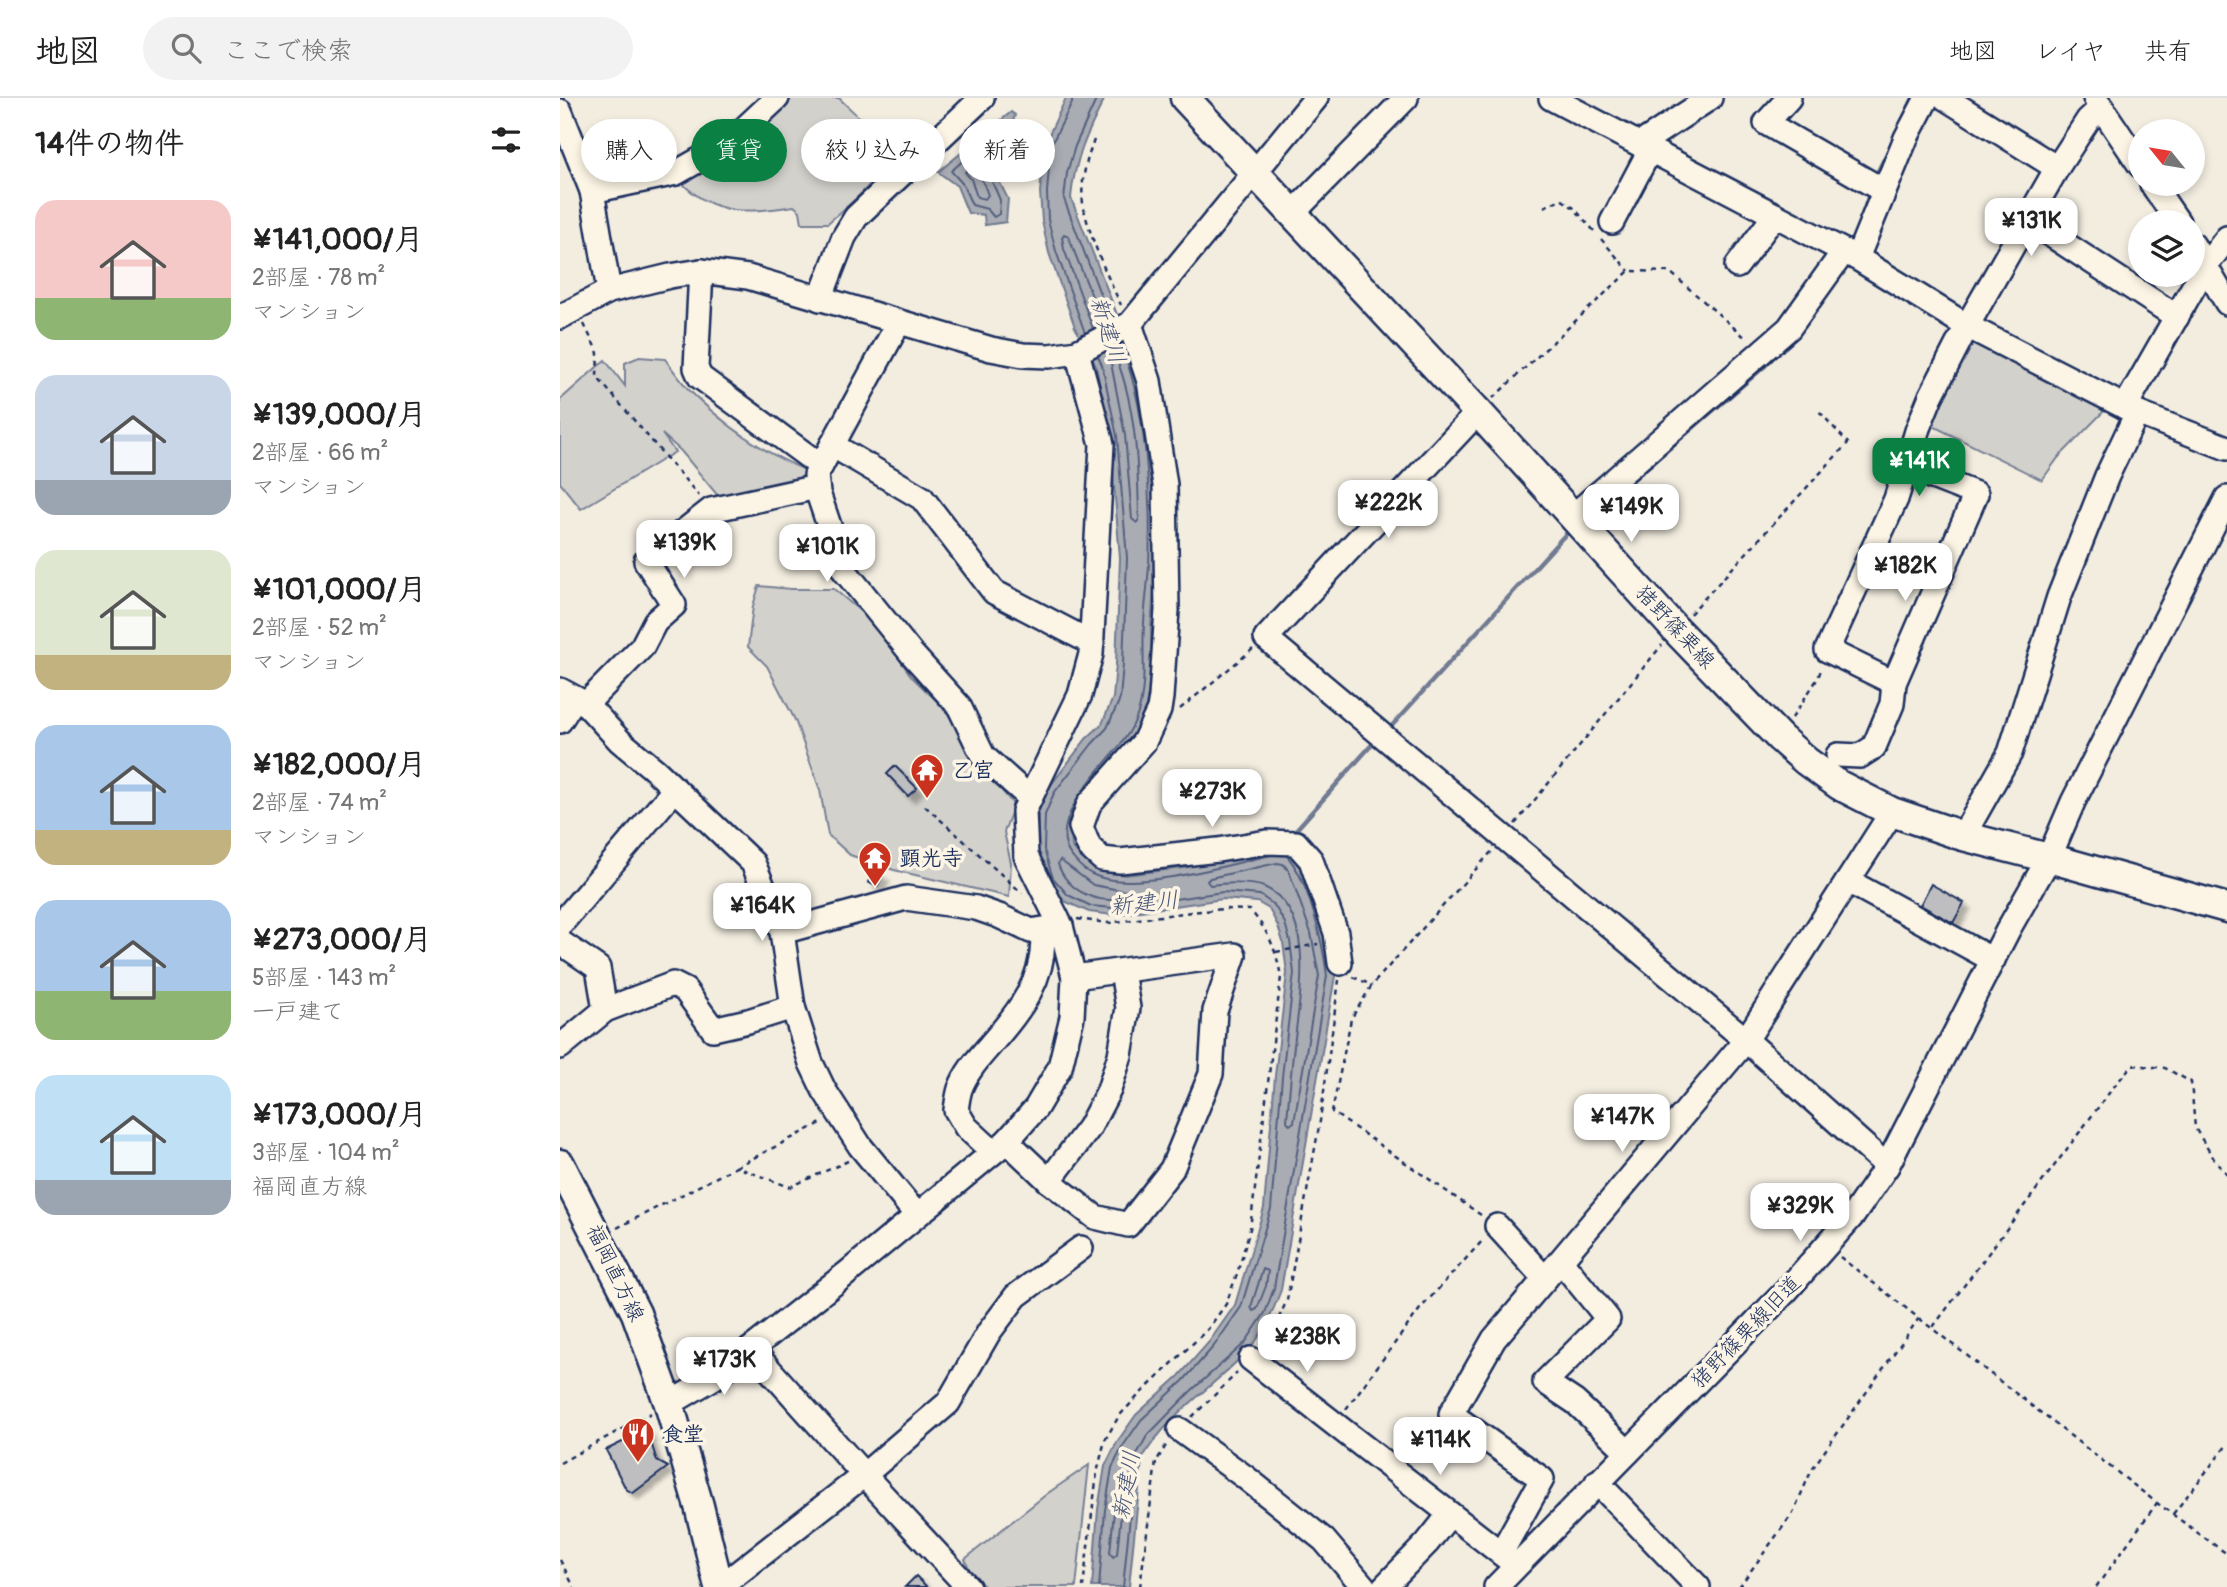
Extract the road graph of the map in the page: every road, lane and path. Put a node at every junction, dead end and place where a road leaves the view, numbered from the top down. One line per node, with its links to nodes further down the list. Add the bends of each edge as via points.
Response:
1 (776, 98): 18 (street, via 729,143 676,173)
2 (982, 98): 32 (street, via 856,217)
3 (1185, 98): 17 (main road, 猪野篠栗線)
4 (1317, 98): 17 (street)
5 (1406, 98): 21 (street)
6 (1710, 98): 14 (street)
7 (1789, 98): 19 (street, via 1766,123)
8 (1927, 98): 19 (street)
9 (1945, 98): 16 (street)
10 (1566, 101): 14 (street)
11 (2099, 103): 15 (street); 16 (street)
12 (560, 111): 18 (street)
13 (1094, 140): 37 (path, via 1083,181 1083,207)
14 (1645, 147): 22 (street); 24 (street)
15 (2128, 147)
16 (2057, 168): 23 (street)
17 (1254, 174): 21 (main road, 猪野篠栗線); 37 (street)
18 (592, 191): 31 (street)
19 (1884, 191): 26 (street)
20 (1544, 207): 30 (path, via 1561,199 1574,208)
21 (1293, 214): 43 (main road, 猪野篠栗線)
22 (1775, 215): 26 (street); 28 (street)
23 (2028, 220): 35 (street); 38 (street)
24 (1612, 222)
25 (2227, 238): 27 (street)
26 (1850, 255): 38 (street); 40 (street)
27 (2206, 265): 33 (street); 35 (street)
28 (1737, 266)
29 (701, 271): 31 (street); 32 (street, via 748,277); 47 (street, via 696,368 700,377)
30 (1629, 271): 40 (path, via 1670,272); 43 (path)
31 (609, 291): 34 (street)
32 (820, 299): 36 (street)
33 (2227, 303)
34 (568, 312): 49 (path, via 598,353 597,377)
35 (2177, 317): 42 (street)
36 (900, 322): 39 (street, via 1023,355); 44 (street)
37 (1130, 324): 39 (street); 57 (street, via 1149,381 1165,485 1167,610)
38 (1967, 326): 42 (street); 46 (street, via 1931,396)
39 (1077, 352): 53 (street, via 1102,444)
40 (1762, 353): 50 (street)
41 (1818, 410): 51 (path, via 1848,443)
42 (2131, 410): 45 (street); 65 (street, via 2059,597 2010,753)
43 (1478, 412): 50 (main road, 猪野篠栗線); 52 (street)
44 (832, 445): 47 (street); 53 (street, via 922,498 994,592)
45 (2227, 448)
46 (1907, 467): 54 (street); 55 (street, via 1976,494)
47 (819, 477): 49 (street); 62 (street, via 844,570 958,706 983,755)
48 (2225, 507): 67 (street, 猪野篠栗線旧道, via 2073,802)
49 (710, 510): 56 (street, via 646,561 674,605 655,622 642,647)
50 (1573, 516): 51 (main road, 猪野篠栗線)
51 (1675, 629): 59 (main road, 猪野篠栗線); 66 (path)
52 (1266, 638): 57 (path, via 1182,709); 66 (street)
53 (1092, 643): 62 (street, via 1080,695)
54 (1827, 650): 55 (street); 59 (path, via 1818,678)
55 (1894, 683): 60 (street, via 1892,704 1874,747 1860,756)
56 (573, 698): 58 (street); 61 (street)
57 (1159, 710): 76 (street, via 1144,742 1090,804 1081,827 1089,847 1102,859 1120,861 1267,842 1296,843 1311,860)
58 (560, 721)
59 (1780, 738): 64 (main road, 猪野篠栗線, via 1839,785)
60 (1838, 755)
61 (675, 789): 71 (street); 73 (street, via 753,863)
62 (1030, 798): 72 (street, via 1024,811 1026,856)
63 (925, 806): 69 (path)
64 (1892, 812): 65 (main road, 猪野篠栗線); 68 (street)
65 (1963, 836): 67 (main road, 猪野篠栗線)
66 (1504, 838): 82 (street); 93 (path, via 1372,985 1351,1019 1332,1112)
67 (2049, 858): 70 (main road, 猪野篠栗線); 77 (street, 猪野篠栗線旧道)
68 (1848, 881): 77 (street); 82 (street)
69 (1022, 892)
70 (2227, 908)
71 (560, 925)
72 (1052, 928): 73 (street, via 1031,931 976,908 906,898); 75 (path, via 1075,919 1108,923 1224,909 1250,911 1264,926); 79 (street); 85 (street, via 1030,993 974,1063 960,1088 956,1110 965,1127)
73 (782, 932): 80 (street)
74 (560, 943): 81 (street, via 598,968)
75 (1276, 952): 76 (path); 121 (path, via 1281,977 1250,1229 1237,1274 1226,1304 1209,1329 1119,1416 1105,1440)
76 (1338, 952): 102 (path, via 1339,995 1287,1300 1273,1331)
77 (1993, 960): 88 (street, 猪野篠栗線旧道)
78 (1122, 971): 79 (street); 91 (street, via 1128,1009 1109,1090 1089,1128); 91 (street, via 1234,955 1214,1011 1211,1074 1172,1169 1128,1225 1095,1217)
79 (1074, 977): 85 (street, via 1072,1017 1060,1067 1036,1108)
80 (793, 1007): 81 (street, via 713,1029 685,990 673,984); 84 (street, via 811,1062)
81 (605, 1010): 83 (street)
82 (1746, 1040): 88 (street); 97 (street)
83 (560, 1047)
84 (839, 1114): 86 (street); 89 (path)
85 (1000, 1146): 91 (street); 92 (street)
86 (866, 1153): 89 (path, via 790,1187); 92 (street)
87 (560, 1164): 94 (main road, 福岡直方線)
88 (1886, 1166): 95 (street, 猪野篠栗線旧道)
89 (736, 1167): 94 (path)
90 (2227, 1174): 100 (path, via 2195,1128 2191,1082 2165,1068 2132,1065)
91 (1049, 1181)
92 (916, 1214): 101 (street)
93 (1497, 1226): 98 (street); 104 (path, via 1420,1309)
94 (598, 1237): 103 (main road, 福岡直方線, via 636,1313)
95 (1826, 1246): 99 (path); 107 (street, 猪野篠栗線旧道)
96 (1081, 1248): 109 (street, via 1016,1296 948,1403)
97 (1561, 1261): 98 (street); 107 (street, via 1608,1319 1545,1382 1575,1402)
98 (1545, 1279): 115 (street, via 1493,1339 1451,1414 1542,1479)
99 (1919, 1318): 100 (path); 126 (path, via 1812,1469 1793,1513)
100 (1933, 1328): 111 (path)
101 (751, 1349): 103 (street); 109 (street)
102 (1251, 1359): 104 (street); 105 (path)
103 (669, 1404): 108 (path); 119 (main road, 福岡直方線)
104 (1335, 1423): 112 (street)
105 (1180, 1430): 122 (path, via 1156,1462); 123 (street, via 1324,1540)
106 (2227, 1445): 113 (path)
107 (1628, 1452): 110 (street, 猪野篠栗線旧道)
108 (560, 1463)
109 (864, 1475): 119 (street); 120 (street)
110 (1597, 1482): 115 (street, 猪野篠栗線旧道); 117 (street)
111 (2157, 1503): 113 (path); 127 (path)
112 (1450, 1514): 115 (street); 124 (street)
113 (2173, 1514): 114 (path)
114 (2227, 1554)
115 (1509, 1559): 125 (street, 猪野篠栗線旧道)
116 (560, 1560): 118 (path)
117 (1695, 1586)
118 (574, 1587)
119 (720, 1587)
120 (968, 1587)
121 (1083, 1587)
122 (1140, 1587)
123 (1364, 1587)
124 (1384, 1587)
125 (1496, 1587)
126 (1739, 1587)
127 (2095, 1587)

